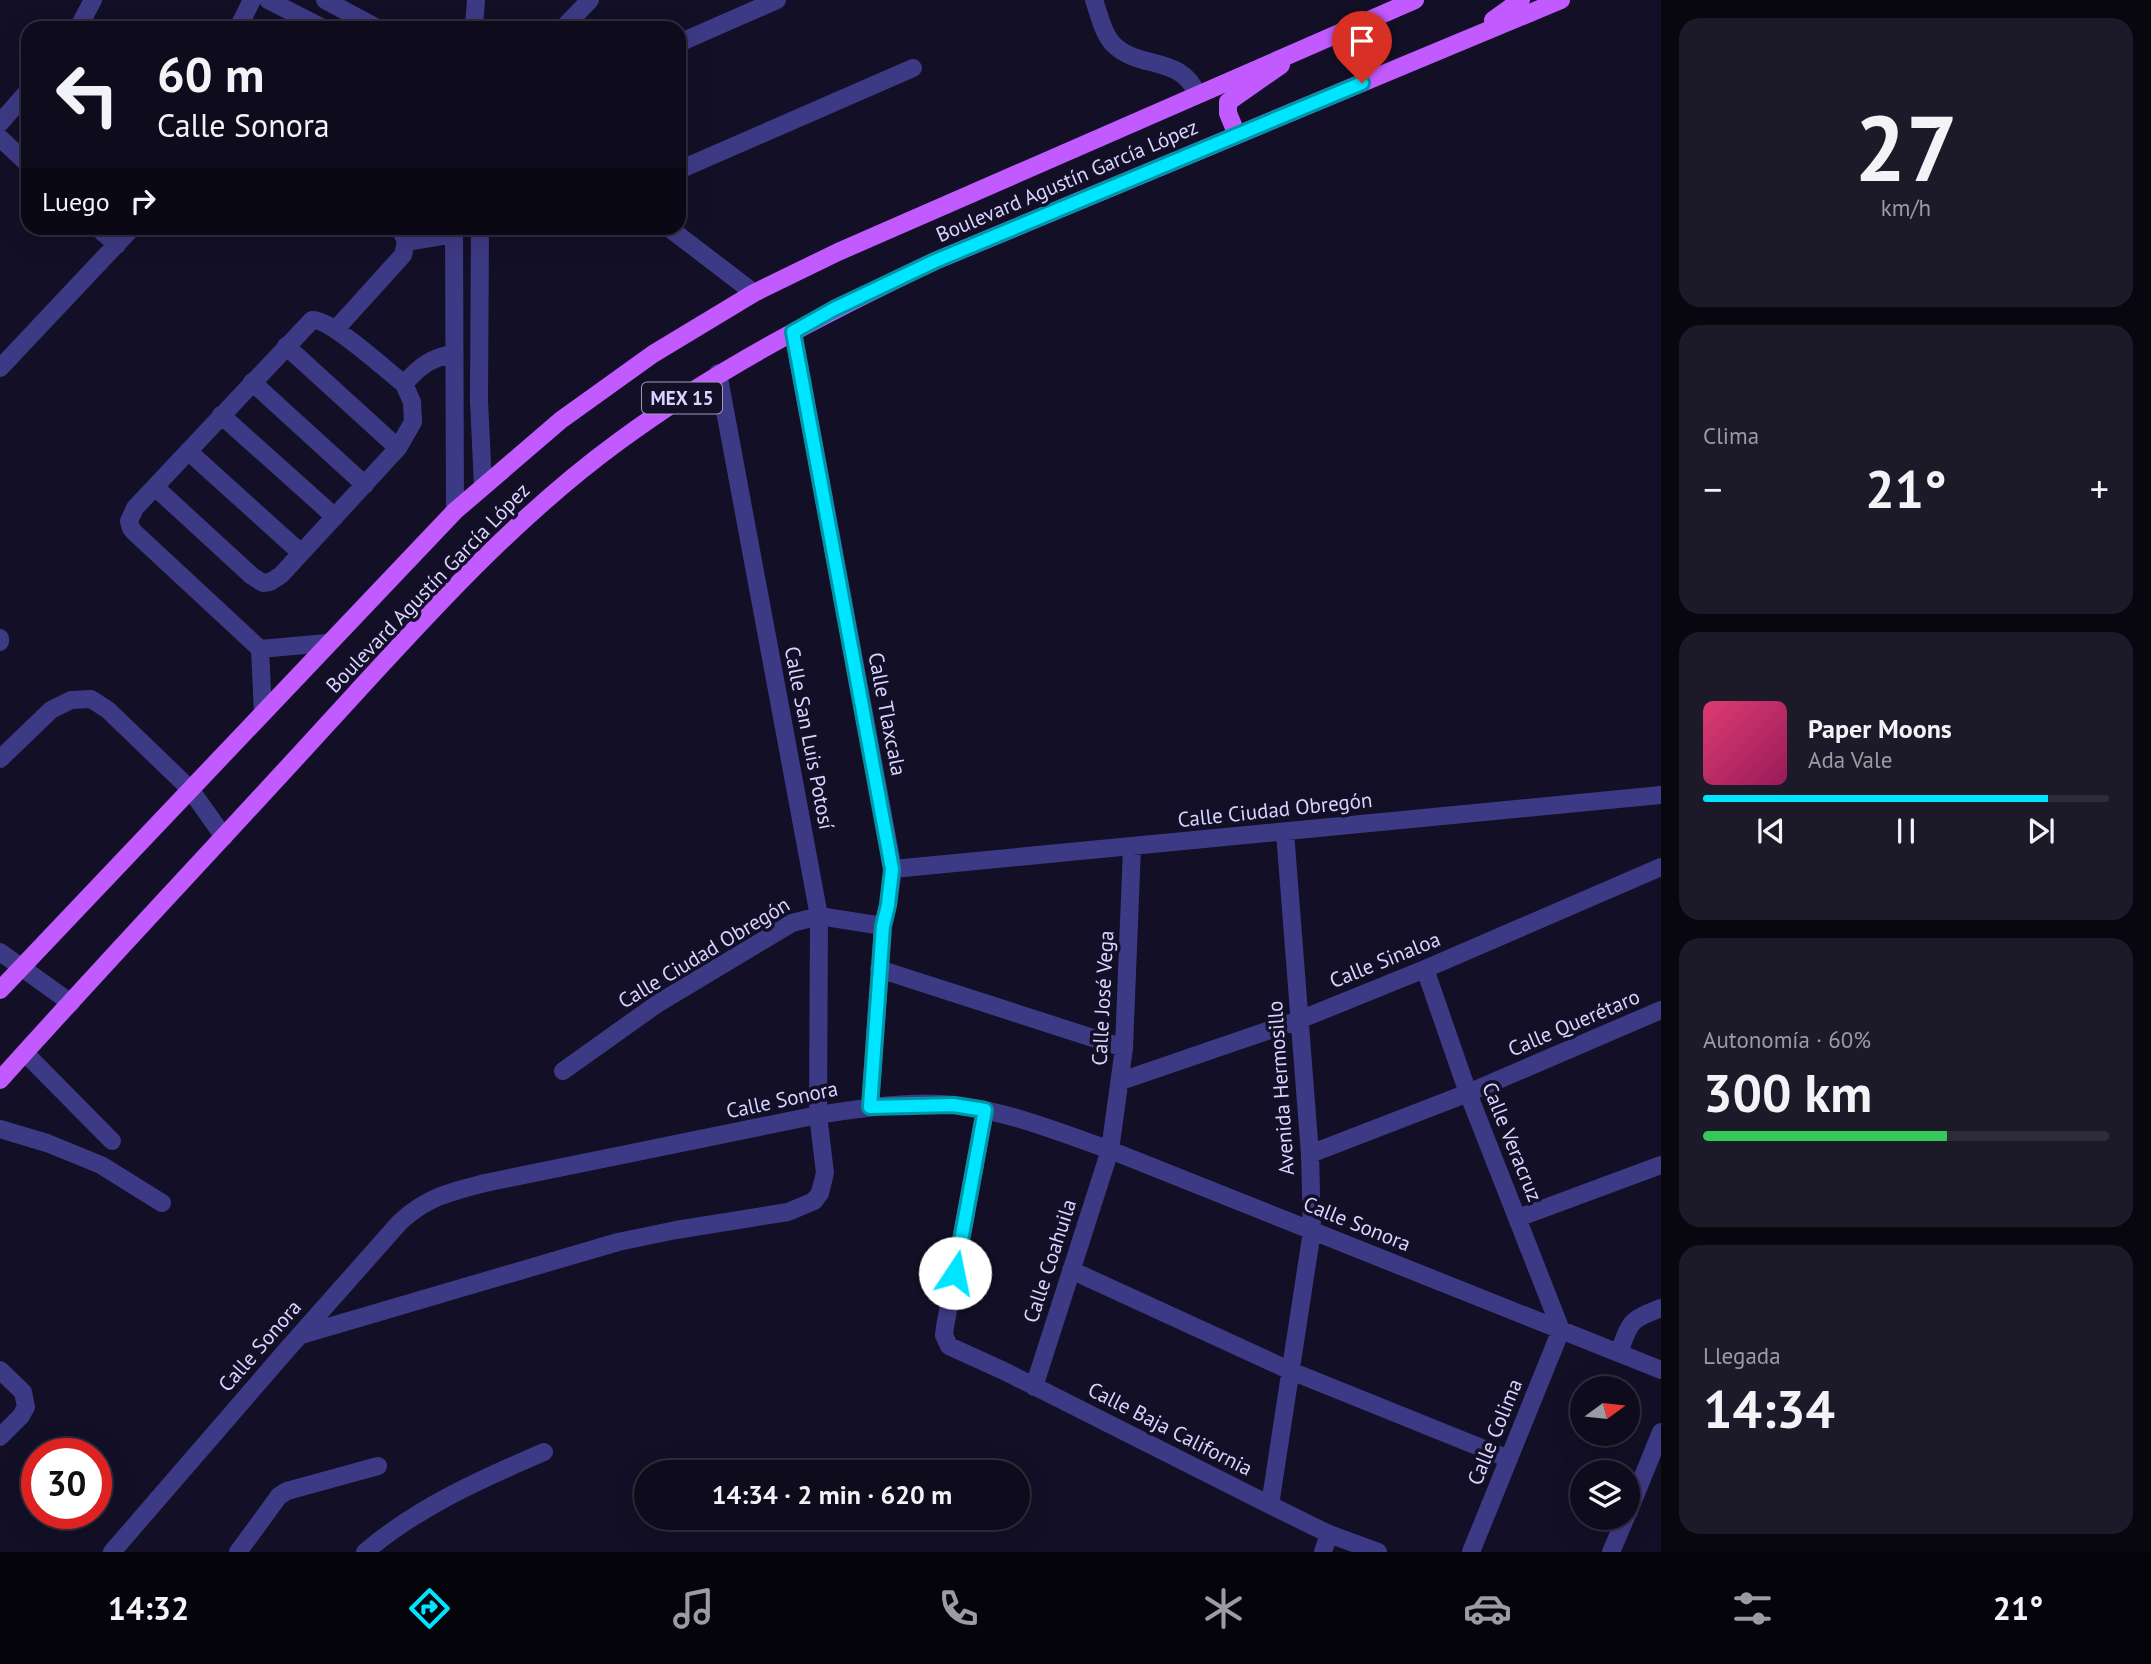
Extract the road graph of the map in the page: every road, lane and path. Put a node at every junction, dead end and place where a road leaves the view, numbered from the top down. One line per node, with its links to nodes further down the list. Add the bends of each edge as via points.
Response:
1 (93, 0): 13 (street)
2 (252, 0): 14 (street)
3 (268, 0): 15 (street)
4 (325, 0): 16 (street)
5 (476, 0): 17 (street)
6 (590, 0): 18 (street)
7 (777, 0): 19 (street)
8 (1094, 0): 23 (street, via 1112,43 1135,57 1174,69 1189,79)
9 (1415, 0): 12 (main road, Boulevard Agustín García López / MEX 15)
10 (1521, 0): 20 (main road)
11 (1561, 0): 20 (main road, Boulevard Agustín García López / MEX 15)
12 (1387, 5): 21 (main road, Boulevard Agustín García López / MEX 15)
13 (82, 21)
14 (242, 21)
15 (309, 21)
16 (364, 21)
17 (474, 21)
18 (570, 21)
19 (686, 40)
20 (1461, 41): 26 (main road, Boulevard Agustín García López / MEX 15)
21 (1293, 52): 23 (main road, Boulevard Agustín García López / MEX 15); 26 (main road, via 1277,69 1228,102)
22 (913, 68): 29 (street)
23 (1197, 94): 39 (main road, Boulevard Agustín García López / MEX 15)
24 (21, 99): 25 (street)
25 (0, 122)
26 (1237, 135): 41 (main road, Boulevard Agustín García López / MEX 15, via 935,261)
27 (0, 138): 28 (street)
28 (21, 158)
29 (686, 167)
30 (106, 235): 36 (street)
31 (126, 235): 36 (street)
32 (403, 235): 40 (street, via 402,255)
33 (454, 235): 37 (street)
34 (480, 235): 38 (street)
35 (678, 235): 39 (street)
36 (117, 245): 44 (street)
37 (454, 259): 38 (street); 43 (street)
38 (480, 259): 53 (street)
39 (754, 293): 53 (main road, Boulevard Agustín García López / MEX 15, via 643,361 561,420)
40 (335, 329): 42 (street, via 313,320); 47 (street)
41 (793, 332): 45 (main road, Boulevard Agustín García López / MEX 15); 67 (street, Calle Tlaxcala)
42 (286, 346): 46 (street); 49 (street)
43 (454, 354): 47 (street, via 424,364); 54 (street)
44 (0, 368)
45 (718, 373): 64 (main road, Boulevard Agustín García López / MEX 15, via 617,442 534,509 416,628); 68 (street, Calle San Luis Potosí)
46 (252, 382): 48 (street); 51 (street)
47 (404, 384): 49 (street, via 412,402 413,422)
48 (221, 415): 50 (street); 55 (street)
49 (398, 448): 51 (street)
50 (188, 451): 52 (street); 56 (street)
51 (365, 485): 55 (street)
52 (155, 487): 56 (street, via 260,582 274,580); 58 (street, via 130,516 131,528)
53 (482, 487): 54 (main road, Boulevard Agustín García López / MEX 15)
54 (455, 511): 57 (main road, Boulevard Agustín García López / MEX 15)
55 (335, 517): 56 (street)
56 (301, 553)
57 (327, 643): 58 (street); 59 (main road, Boulevard Agustín García López / MEX 15)
58 (260, 649): 59 (street)
59 (263, 713): 61 (main road, Boulevard Agustín García López / MEX 15)
60 (0, 759): 61 (street, via 51,710 71,700 91,699)
61 (190, 789): 64 (street); 71 (main road, Boulevard Agustín García López / MEX 15)
62 (1661, 795): 63 (street, Calle Ciudad Obregón)
63 (1285, 832): 65 (street, Calle Ciudad Obregón); 77 (street, Avenida Hermosillo)
64 (224, 837): 75 (main road, Boulevard Agustín García López / MEX 15)
65 (1132, 847): 67 (street, Calle Ciudad Obregón); 78 (street, Calle José Vega)
66 (1661, 867): 73 (street, Calle Sinaloa)
67 (892, 869): 69 (street, Calle Tlaxcala)
68 (819, 916): 69 (street, Calle Ciudad Obregón); 80 (street, Calle Ciudad Obregón, via 792,923 657,1004); 86 (street, Calle San Luis Potosí)
69 (883, 926): 72 (street, Calle Tlaxcala)
70 (0, 952): 71 (street)
71 (21, 967): 74 (main road, Boulevard Agustín García López / MEX 15); 75 (street)
72 (879, 968): 78 (street); 84 (street, Calle Tlaxcala)
73 (1426, 969): 77 (street, Calle Sinaloa); 83 (street, Calle Veracruz)
74 (0, 990)
75 (71, 1003): 79 (main road, Boulevard Agustín García López / MEX 15)
76 (1661, 1010): 83 (street, Calle Querétaro)
77 (1299, 1020): 82 (street, Calle Sinaloa); 90 (street, Avenida Hermosillo)
78 (1124, 1048): 82 (street, Calle José Vega)
79 (24, 1053): 81 (main road, Boulevard Agustín García López / MEX 15); 88 (street)
80 (562, 1071)
81 (0, 1080)
82 (1121, 1081): 89 (street, Calle José Vega)
83 (1468, 1093): 90 (street, Calle Querétaro); 93 (street, Calle Veracruz)
84 (870, 1107): 85 (street, Calle Sonora, via 953,1105); 86 (street, Calle Sonora)
85 (985, 1110): 89 (street, Calle Sonora); 103 (street, Calle Baja California, via 944,1327 946,1340 949,1346)
86 (818, 1115): 98 (street, Calle Sonora, via 485,1183 433,1198 400,1222); 98 (street, Calle San Luis Potosí, via 825,1173 814,1201 788,1212 618,1242)
87 (0, 1129): 92 (street, via 100,1165)
88 (112, 1141)
89 (1110, 1150): 94 (street, Calle Sonora); 95 (street, Calle Coahuila)
90 (1310, 1154): 94 (street, Avenida Hermosillo)
91 (1661, 1165): 93 (street)
92 (162, 1203)
93 (1518, 1218): 97 (street, Calle Veracruz)
94 (1312, 1231): 97 (street, Calle Sonora); 102 (street, Avenida Hermosillo)
95 (1071, 1270): 102 (street); 103 (street, Calle Coahuila)
96 (1661, 1308): 99 (street, via 1630,1323)
97 (1561, 1330): 99 (street, Calle Sonora); 107 (street, Calle Colima)
98 (299, 1335): 113 (street, Calle Sonora)
99 (1619, 1352): 101 (street, Calle Sonora)
100 (0, 1370): 105 (street, via 23,1392 26,1407)
101 (1661, 1370)
102 (1291, 1371): 107 (street); 110 (street, Avenida Hermosillo)
103 (1034, 1387): 110 (street, Calle Baja California)
104 (1661, 1432): 109 (street)
105 (0, 1437)
106 (544, 1452): 115 (street, via 434,1503)
107 (1509, 1458): 118 (street, Calle Colima)
108 (378, 1466): 114 (street, via 287,1491)
109 (1640, 1483)
110 (1270, 1505): 112 (street, Calle Baja California)
111 (1621, 1530): 119 (street)
112 (1329, 1534): 116 (street); 117 (street, Calle Baja California)
113 (112, 1552)
114 (238, 1552)
115 (365, 1552)
116 (1323, 1552)
117 (1378, 1552)
118 (1471, 1552)
119 (1611, 1552)

